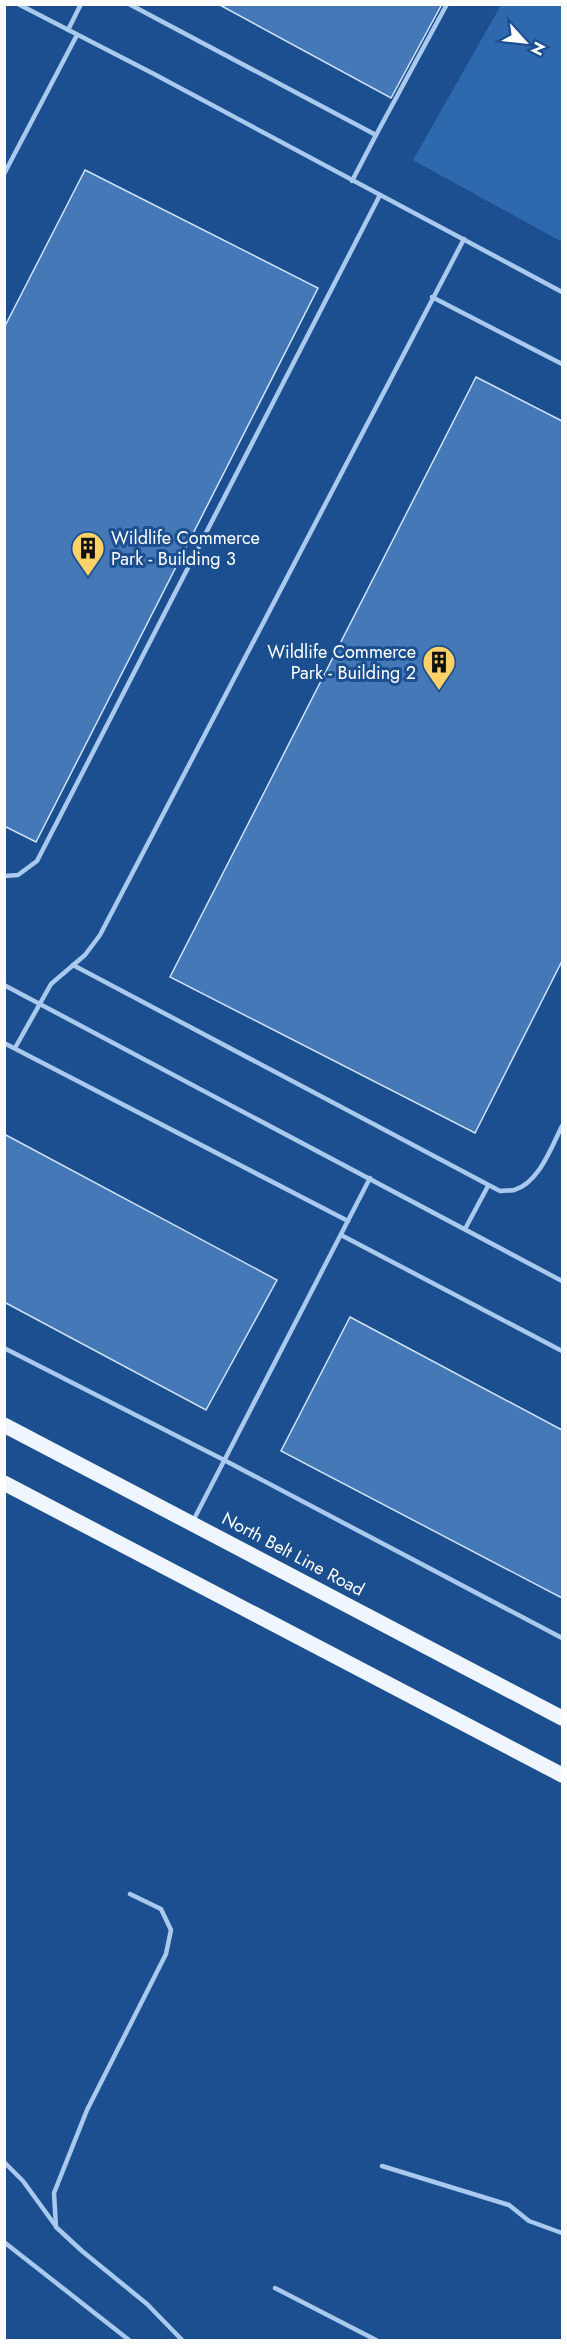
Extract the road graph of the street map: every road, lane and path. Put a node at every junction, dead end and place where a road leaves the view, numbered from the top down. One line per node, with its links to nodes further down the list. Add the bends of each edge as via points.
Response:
1 (18, 4): 5 (lane)
2 (81, 4): 5 (lane)
3 (129, 4): 7 (lane)
4 (447, 4): 7 (lane)
5 (68, 30): 6 (lane)
6 (77, 35): 8 (lane); 9 (lane)
7 (376, 135): 9 (lane)
8 (4, 174)
9 (352, 181): 10 (lane)
10 (380, 195): 11 (lane); 15 (lane, via 37,861 18,875)
11 (464, 239): 12 (lane); 13 (lane)
12 (562, 292)
13 (432, 297): 14 (lane); 16 (lane, via 100,935)
14 (562, 364)
15 (4, 876)
16 (73, 965): 18 (lane, via 51,984); 23 (lane)
17 (4, 985): 18 (lane)
18 (40, 1003): 20 (lane); 22 (lane)
19 (4, 1042): 20 (lane)
20 (15, 1048): 24 (lane)
21 (562, 1126): 23 (lane, via 540,1168 527,1183 514,1190 500,1191)
22 (370, 1178): 24 (lane); 25 (lane)
23 (488, 1186): 25 (lane)
24 (348, 1221): 26 (lane)
25 (465, 1229): 27 (lane)
26 (341, 1235): 29 (lane); 31 (lane)
27 (562, 1281)
28 (4, 1348): 31 (lane)
29 (562, 1350)
30 (4, 1425): 33 (main road, North Belt Line Road)
31 (224, 1460): 33 (lane); 34 (lane)
32 (4, 1483): 36 (main road)
33 (192, 1523): 35 (main road, North Belt Line Road)
34 (562, 1638)
35 (562, 1718)
36 (562, 1775)
37 (130, 1894): 40 (lane, via 161,1909 171,1929 166,1954 83,2120 54,2193)
38 (4, 2162): 40 (lane)
39 (382, 2166): 41 (lane, via 510,2205 529,2221)
40 (56, 2227): 45 (lane, via 147,2304)
41 (562, 2233)
42 (4, 2242): 44 (lane)
43 (275, 2288): 46 (lane)
44 (129, 2340)
45 (182, 2340)
46 (376, 2340)

